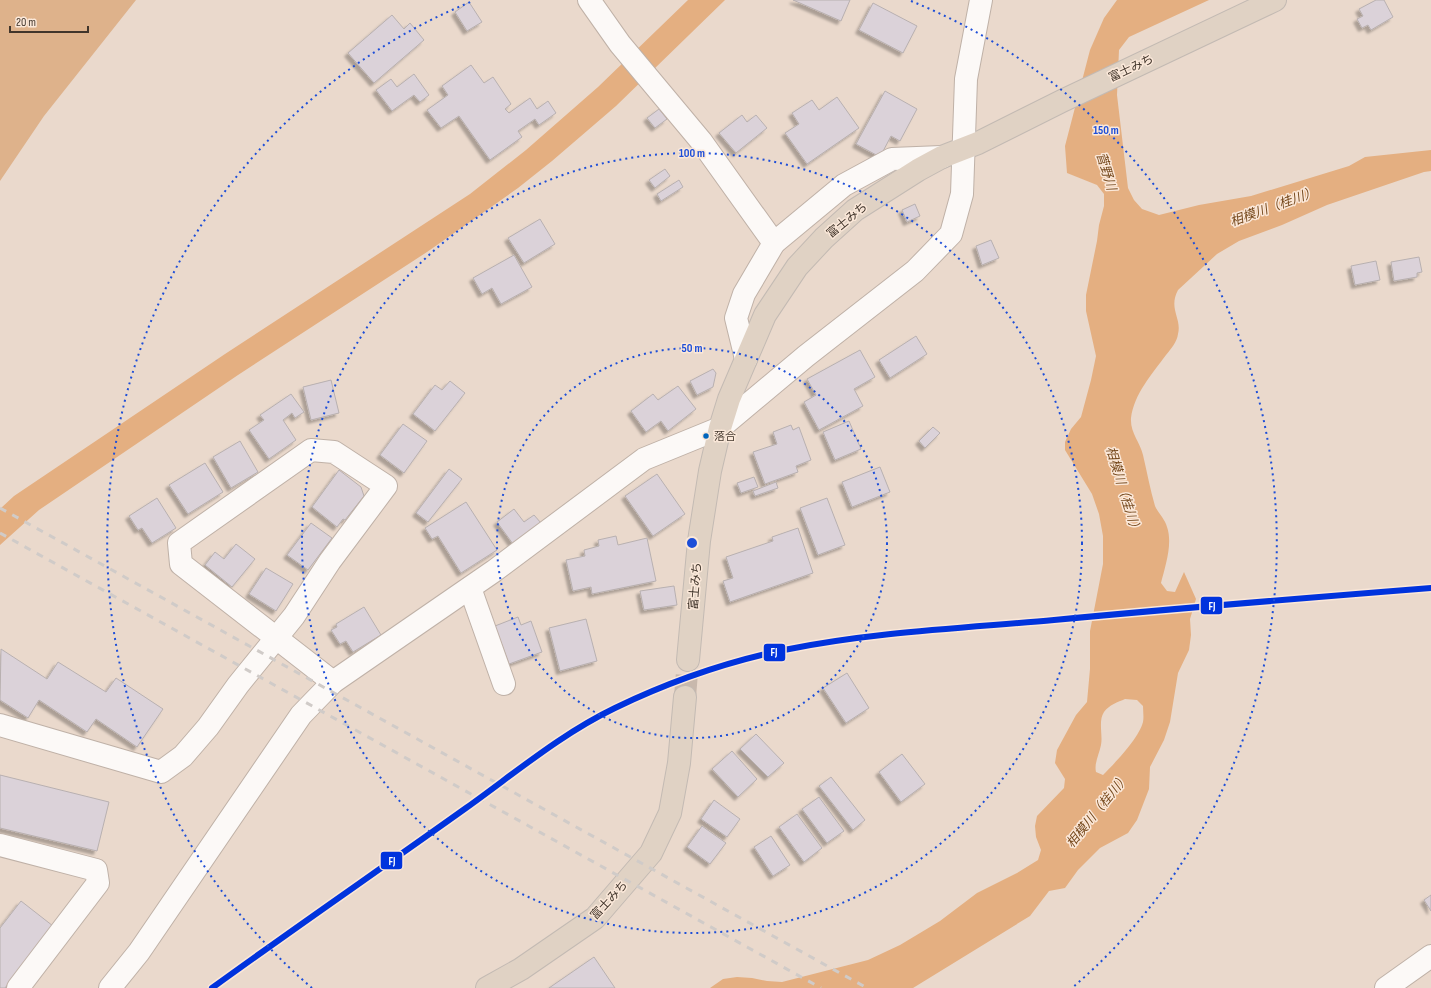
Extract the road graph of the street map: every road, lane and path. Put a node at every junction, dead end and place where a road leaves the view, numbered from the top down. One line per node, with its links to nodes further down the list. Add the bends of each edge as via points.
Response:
1 (589, 0): 6 (street, via 620,44 701,141)
2 (981, 0): 4 (street, via 966,79)
3 (1275, 0): 4 (highway, 富士みち)
4 (964, 148): 5 (highway, 富士みち); 8 (street, via 962,194 950,234 915,271 806,356)
5 (942, 157): 6 (street, via 892,158 844,186); 7 (highway, 富士みち, via 855,210 824,238 797,267 765,315)
6 (774, 243): 7 (street, via 744,294 736,318)
7 (746, 359): 8 (highway, 富士みち)
8 (720, 428): 9 (street, via 644,459); 11 (highway, 富士みち, via 699,541)
9 (470, 588): 12 (street); 13 (street)
10 (276, 639): 10 (street, via 386,486 334,452 311,450 179,543 180,564); 12 (street); 15 (street, via 183,756 161,772)
11 (688, 660)
12 (333, 682): 19 (street, via 301,715 139,952)
13 (504, 684)
14 (685, 698): 20 (highway, 富士みち, via 679,763 670,813 651,853 594,918 521,969)
15 (0, 726)
16 (0, 845): 18 (street, via 96,870 98,883)
17 (1431, 956): 21 (street)
18 (18, 988)
19 (110, 988)
20 (487, 988)
21 (1386, 988)

